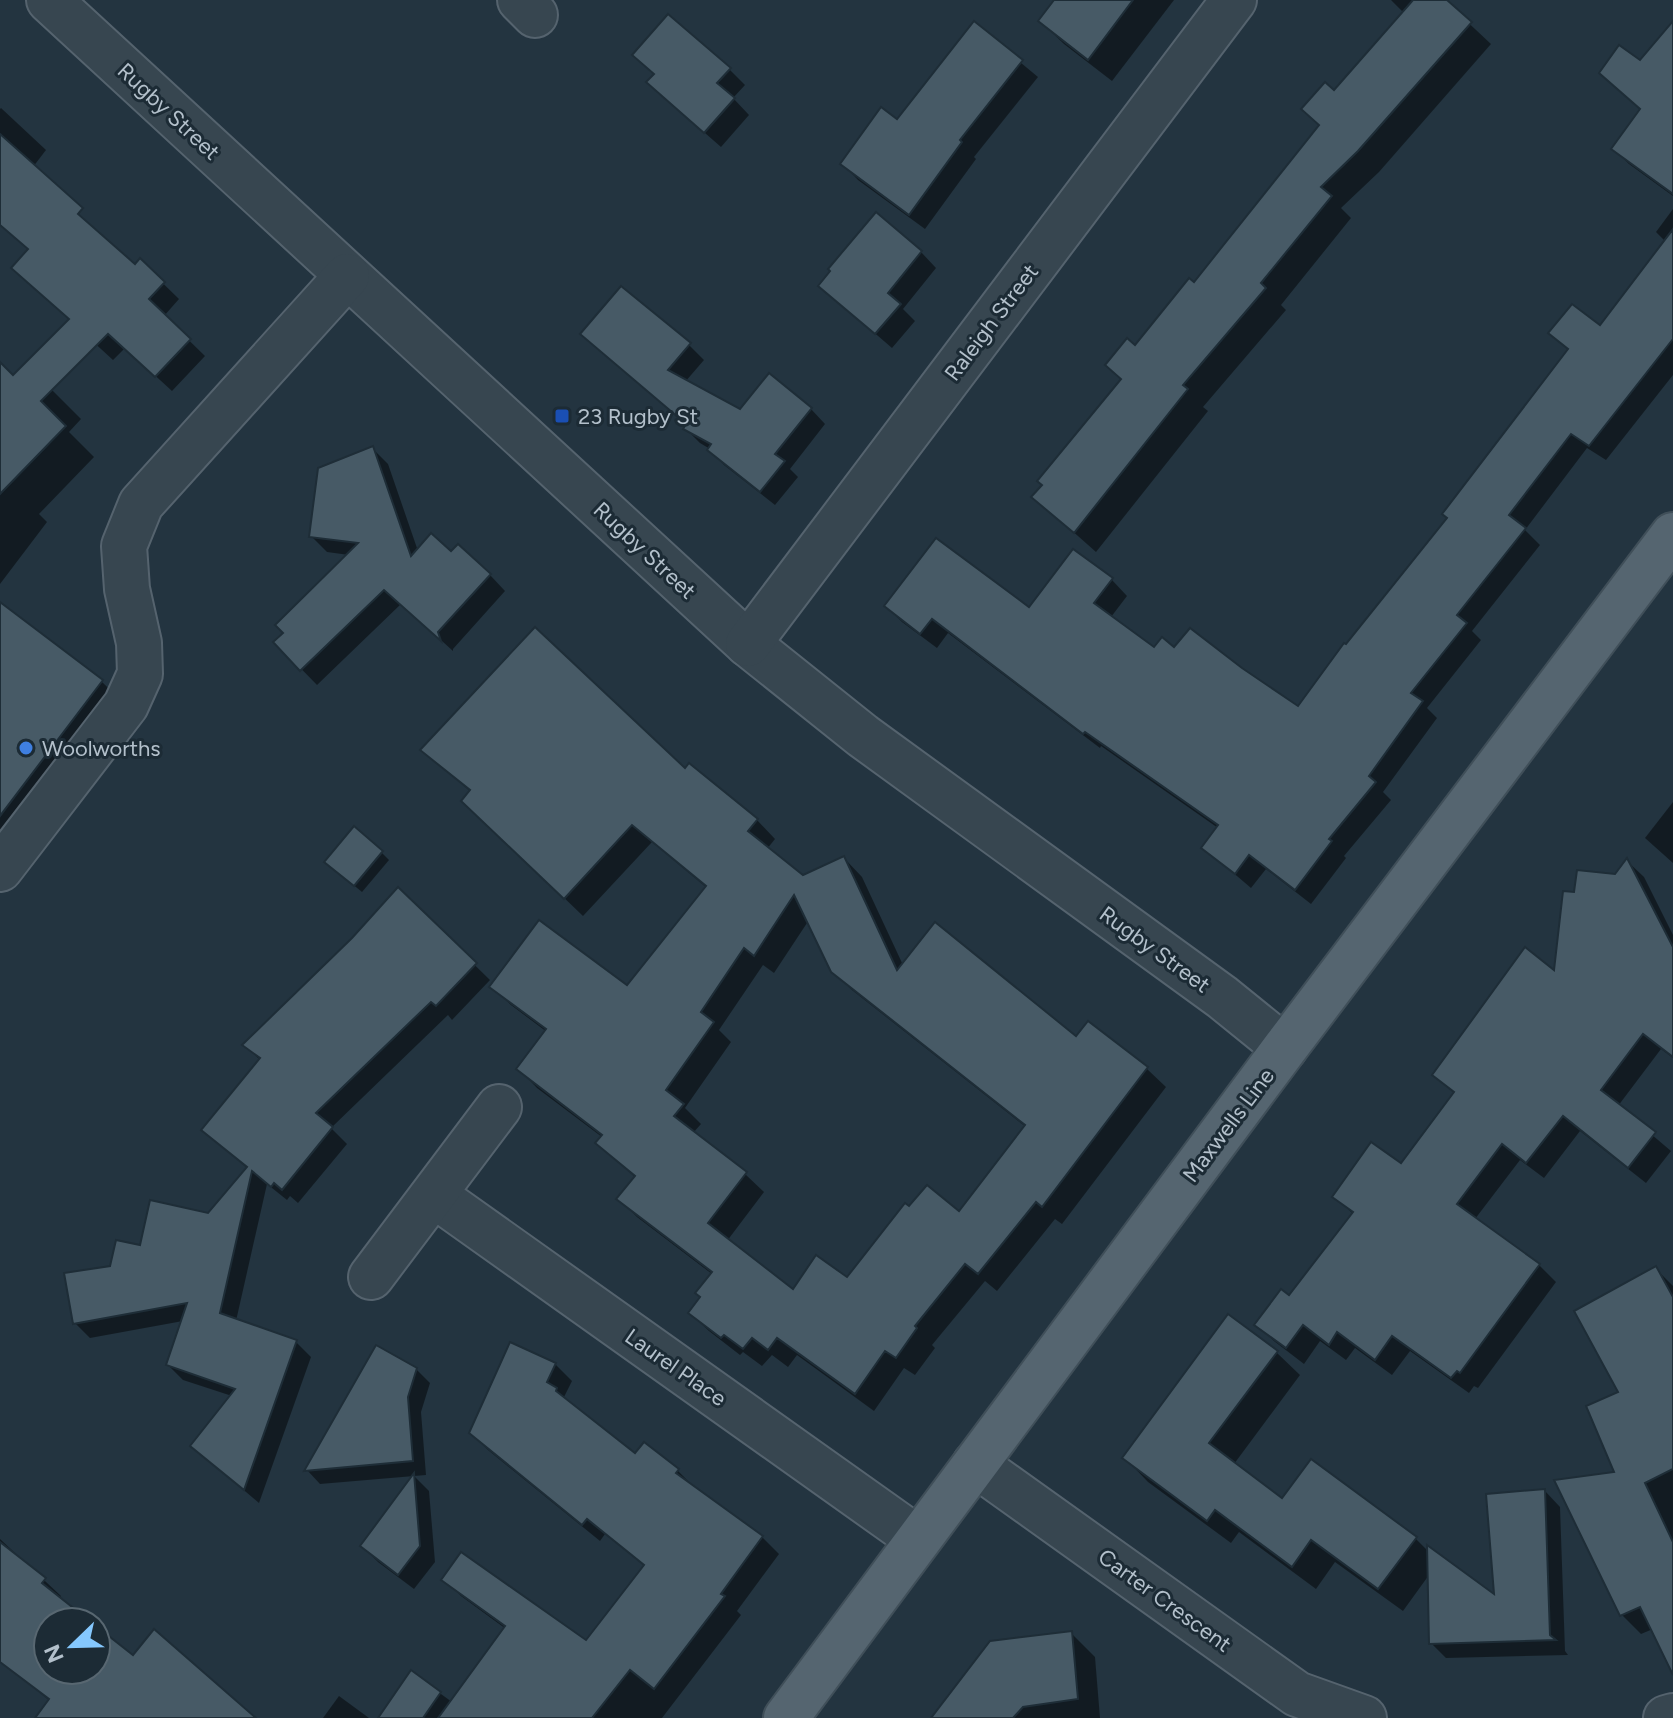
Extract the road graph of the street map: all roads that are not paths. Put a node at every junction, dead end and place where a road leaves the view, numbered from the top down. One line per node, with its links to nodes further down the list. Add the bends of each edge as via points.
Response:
1 (49, 0): 3 (street, Rugby Street)
2 (1234, 0): 5 (street, Raleigh Street)
3 (347, 276): 5 (street, Rugby Street); 6 (street, via 141,504 124,546 140,674 126,705)
4 (1673, 535): 7 (main road, Maxwells Line)
5 (748, 644): 7 (street, Rugby Street, via 863,736)
6 (0, 869)
7 (1285, 1048): 11 (main road, Maxwells Line)
8 (499, 1107): 9 (street)
9 (434, 1195): 10 (street); 12 (street, Laurel Place)
10 (371, 1277)
11 (975, 1464): 12 (main road, Maxwells Line); 15 (street, Carter Crescent, via 1297,1694)
12 (918, 1539): 14 (main road, Maxwells Line)
13 (1673, 1716): 16 (street)
14 (786, 1718)
15 (1364, 1718)
16 (1666, 1718)

